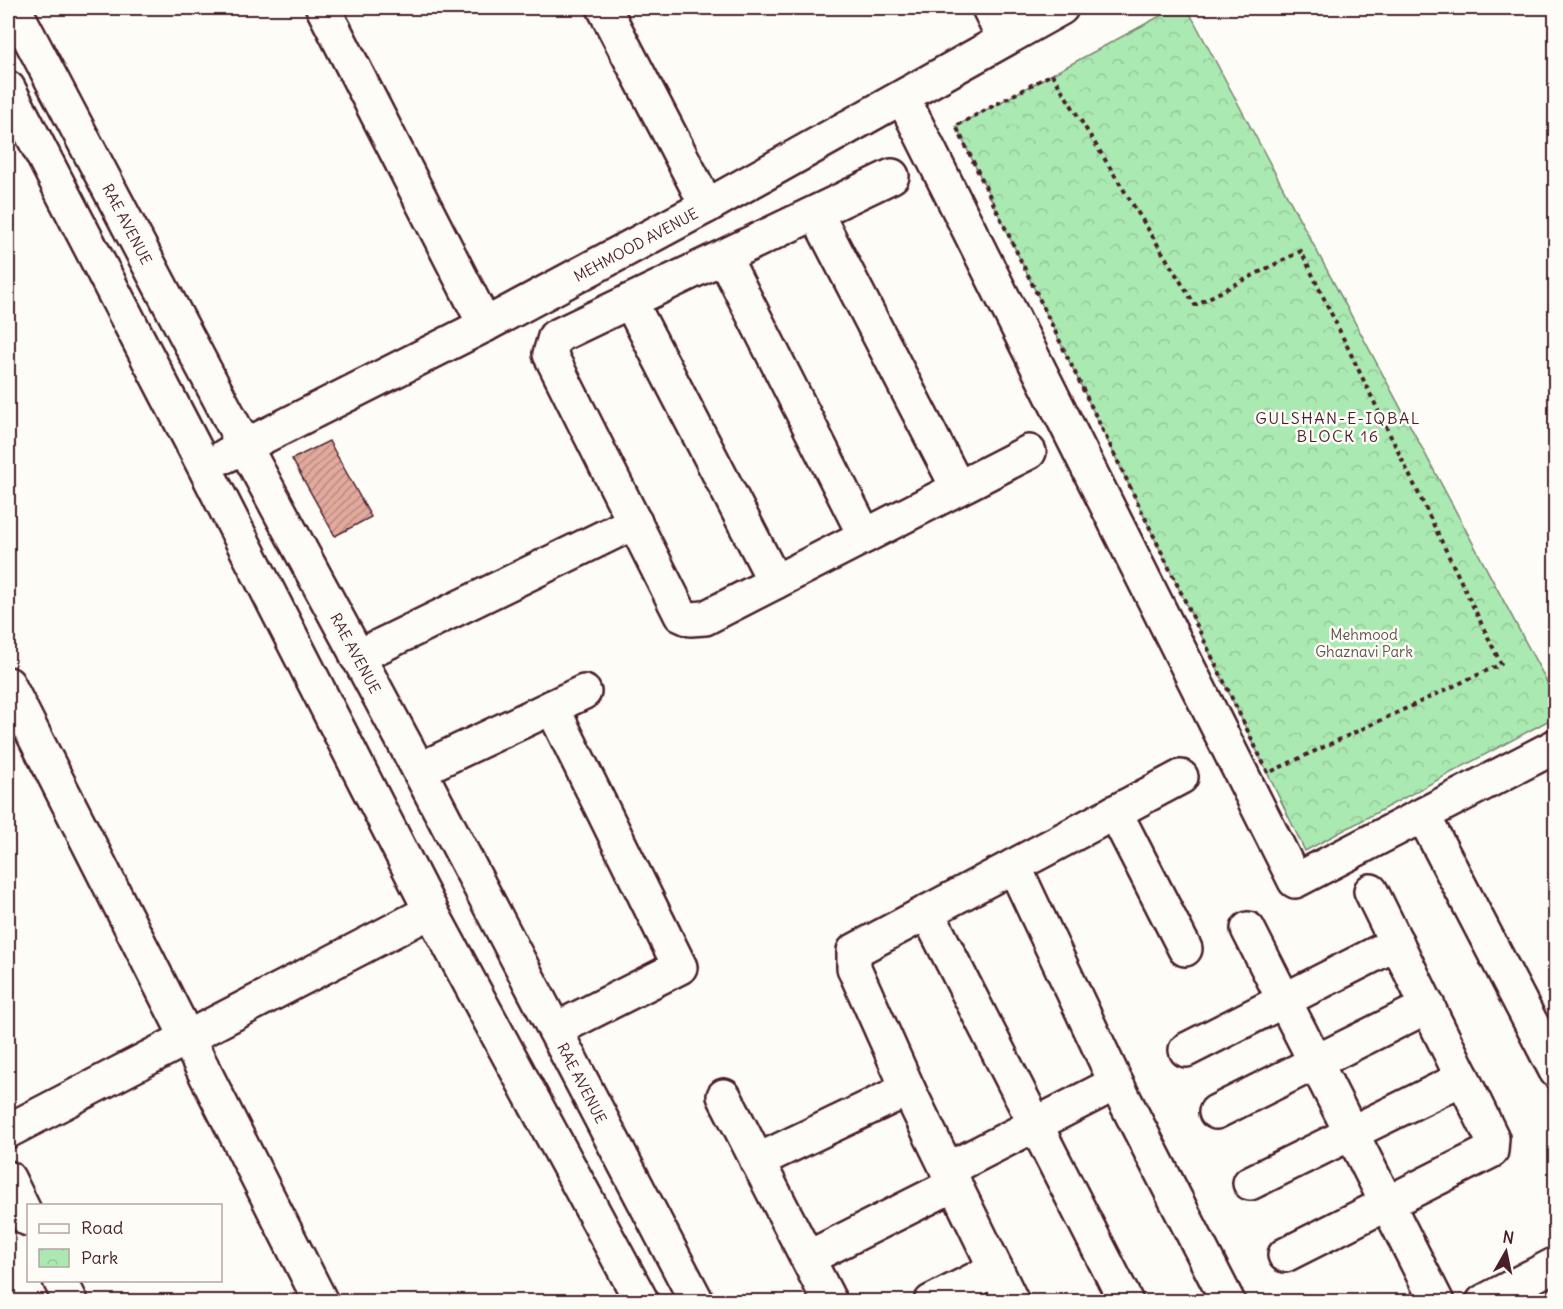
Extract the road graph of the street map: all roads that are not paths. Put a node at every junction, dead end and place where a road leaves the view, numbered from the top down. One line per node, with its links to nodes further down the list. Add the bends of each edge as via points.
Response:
1 (14, 8): 15 (street, RAE AVENUE)
2 (323, 8): 14 (street)
3 (604, 8): 10 (street)
4 (990, 8): 6 (street)
5 (1060, 8): 6 (street, MEHMOOD AVENUE)
6 (1004, 38): 8 (street, MEHMOOD AVENUE)
7 (8, 88): 17 (street)
8 (903, 98): 10 (street, MEHMOOD AVENUE); 30 (street, via 1295,881)
9 (892, 176): 11 (street)
10 (707, 206): 14 (street, MEHMOOD AVENUE)
11 (816, 213): 12 (street); 18 (street)
12 (724, 256): 13 (street); 20 (street)
13 (630, 301): 19 (street, via 555,337 550,354); 21 (street)
14 (485, 325): 15 (street, MEHMOOD AVENUE)
15 (244, 445): 17 (street, MEHMOOD AVENUE); 22 (street, RAE AVENUE)
16 (1029, 452): 18 (street)
17 (205, 468): 33 (street)
18 (957, 488): 20 (street)
19 (635, 522): 21 (street, via 681,615 690,619 705,618); 22 (street)
20 (865, 536): 21 (street)
21 (775, 582)
22 (357, 657): 27 (street, RAE AVENUE)
23 (8, 684): 41 (street)
24 (584, 692): 25 (street)
25 (552, 706): 27 (street); 40 (street, via 680,967)
26 (1556, 746): 30 (street)
27 (419, 770): 40 (street, RAE AVENUE)
28 (1181, 777): 29 (street)
29 (1115, 812): 31 (street); 37 (street)
30 (1424, 814): 44 (street)
31 (1014, 866): 34 (street); 46 (street)
32 (1371, 891): 36 (street)
33 (430, 911): 41 (street); 67 (street)
34 (927, 912): 47 (street, via 854,951 854,968); 50 (street)
35 (1248, 929): 38 (street)
36 (1397, 944): 38 (street); 39 (street)
37 (1185, 949)
38 (1284, 1000): 42 (street); 43 (street)
39 (1428, 1006): 43 (street); 45 (street)
40 (555, 1030): 68 (street, RAE AVENUE)
41 (187, 1038): 51 (street); 66 (street)
42 (1186, 1050)
43 (1316, 1062): 49 (street); 52 (street)
44 (1556, 1071)
45 (1463, 1078): 52 (street); 57 (street, via 1492,1138 1491,1151)
46 (1116, 1083): 50 (street); 72 (street)
47 (908, 1089): 53 (street); 54 (street)
48 (723, 1096): 53 (street)
49 (1216, 1112)
50 (1035, 1125): 54 (street); 71 (street)
51 (8, 1131)
52 (1352, 1133): 56 (street); 57 (street)
53 (757, 1161): 60 (street)
54 (951, 1177): 60 (street); 61 (street)
55 (8, 1178): 58 (street)
56 (1250, 1183)
57 (1388, 1203): 59 (street); 73 (street)
58 (27, 1217)
59 (1285, 1255)
60 (808, 1258): 64 (street)
61 (996, 1269): 69 (street); 70 (street)
62 (1554, 1270): 74 (street)
63 (61, 1282): 65 (street)
64 (827, 1300)
65 (71, 1302)
66 (321, 1302)
67 (642, 1302)
68 (697, 1302)
69 (931, 1302)
70 (1012, 1302)
71 (1126, 1302)
72 (1228, 1302)
73 (1437, 1302)
74 (1483, 1302)

